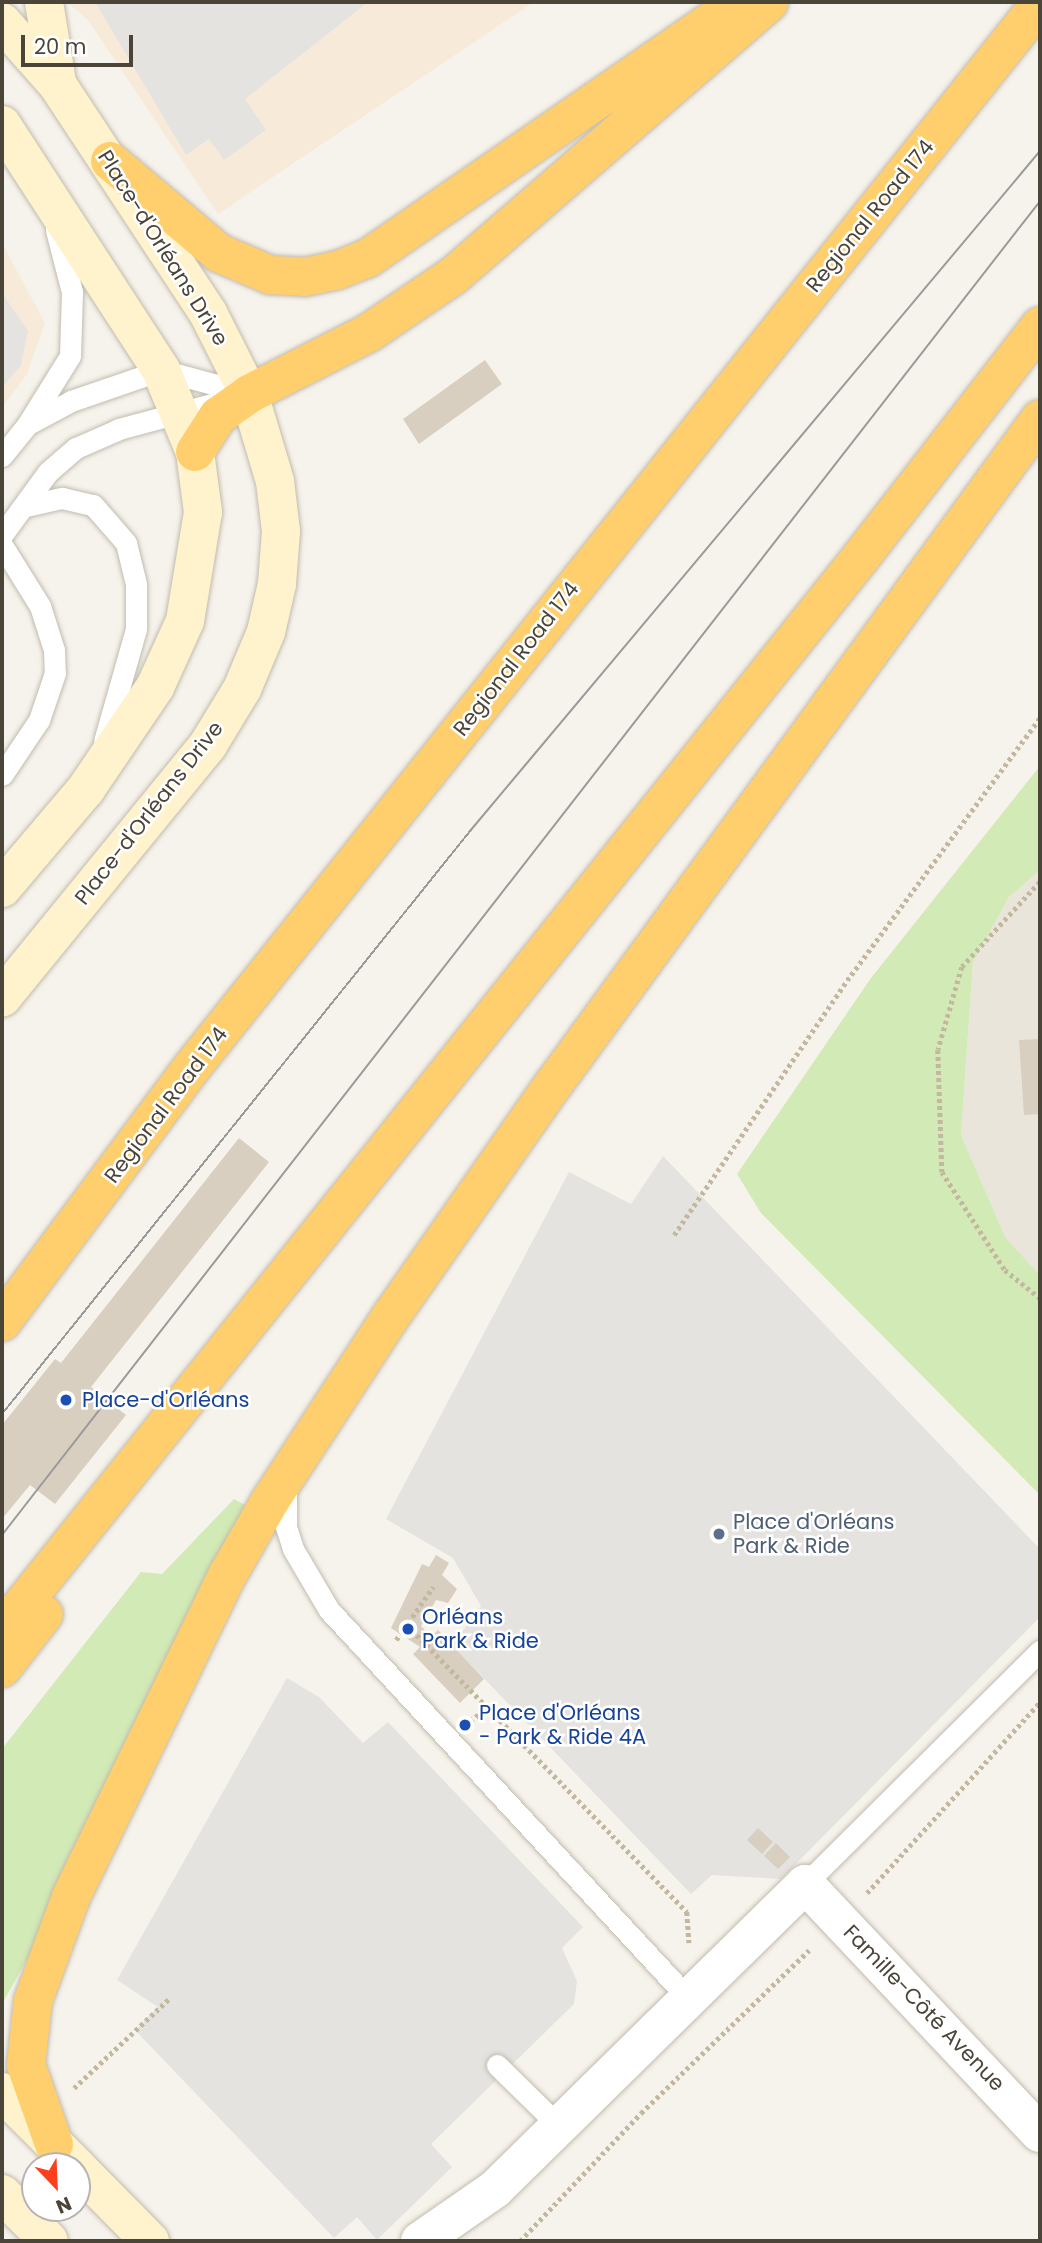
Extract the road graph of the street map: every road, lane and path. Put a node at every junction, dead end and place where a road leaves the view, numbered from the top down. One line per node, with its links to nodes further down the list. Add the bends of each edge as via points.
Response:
1 (44, 2): 6 (main road)
2 (739, 2): 9 (highway, via 368,258 338,270 305,277 270,275 219,253)
3 (769, 2): 12 (highway, via 453,276 370,332)
4 (1040, 4): 30 (highway, Regional Road 174, via 202,1055)
5 (2, 22): 6 (main road, Place-d'Orléans Drive)
6 (57, 84): 9 (main road, Place-d'Orléans Drive)
7 (2, 125): 8 (main road)
8 (29, 162): 11 (main road); 15 (lane, via 65,260 75,320 70,356)
9 (110, 162): 12 (main road, Place-d'Orléans Drive, via 208,313)
10 (1040, 326): 21 (highway)
11 (161, 370): 12 (lane); 13 (main road); 15 (lane, via 71,401)
12 (249, 394): 13 (lane); 16 (highway, via 218,416); 27 (main road, Place-d'Orléans Drive, via 275,481 281,531 277,584 266,632 242,689 208,745)
13 (178, 412): 16 (main road); 18 (lane, via 119,429 76,448 48,472)
14 (1040, 419): 31 (highway, via 553,1085)
15 (27, 425): 17 (lane)
16 (195, 452): 24 (main road, via 203,512 185,621 155,687)
17 (2, 456)
18 (26, 506): 19 (lane); 24 (lane, via 62,498 93,505 116,527 132,563 137,607 133,648)
19 (2, 535)
20 (2, 545): 23 (lane, via 40,606 54,650 55,673 39,720)
21 (861, 557): 34 (highway); 37 (highway, via 727,751)
22 (1040, 718): 28 (path, via 851,975)
23 (2, 775)
24 (86, 789): 26 (main road)
25 (1040, 882): 29 (path, via 962,967 938,1050 942,1172 1004,1270)
26 (2, 888)
27 (2, 998)
28 (674, 1235)
29 (1040, 1298)
30 (2, 1322)
31 (288, 1472): 46 (lane, via 286,1527 303,1573 322,1601); 53 (highway, via 228,1576 148,1737 71,1897 33,2001 26,2065)
32 (433, 1587): 33 (path)
33 (407, 1625): 35 (path); 39 (path)
34 (2, 1630)
35 (396, 1641)
36 (1040, 1651): 41 (lane)
37 (2, 1668)
38 (1040, 1702): 42 (path)
39 (487, 1708): 40 (path); 43 (path, via 687,1912)
40 (472, 1722)
41 (805, 1884): 46 (street); 51 (street, Famille-Côté Avenue)
42 (867, 1894)
43 (689, 1942)
44 (809, 1950): 61 (path, via 641,2113)
45 (170, 1998): 49 (path)
46 (689, 1999): 50 (street)
47 (497, 2065): 50 (lane)
48 (2, 2092): 52 (main road)
49 (69, 2093)
50 (558, 2126): 55 (street)
51 (1040, 2133)
52 (62, 2152)
53 (66, 2152)
54 (91, 2181): 58 (main road)
55 (495, 2189): 59 (street); 60 (street)
56 (2, 2194): 57 (main road)
57 (49, 2241)
58 (150, 2241)
59 (420, 2241)
60 (467, 2241)
61 (520, 2241)

